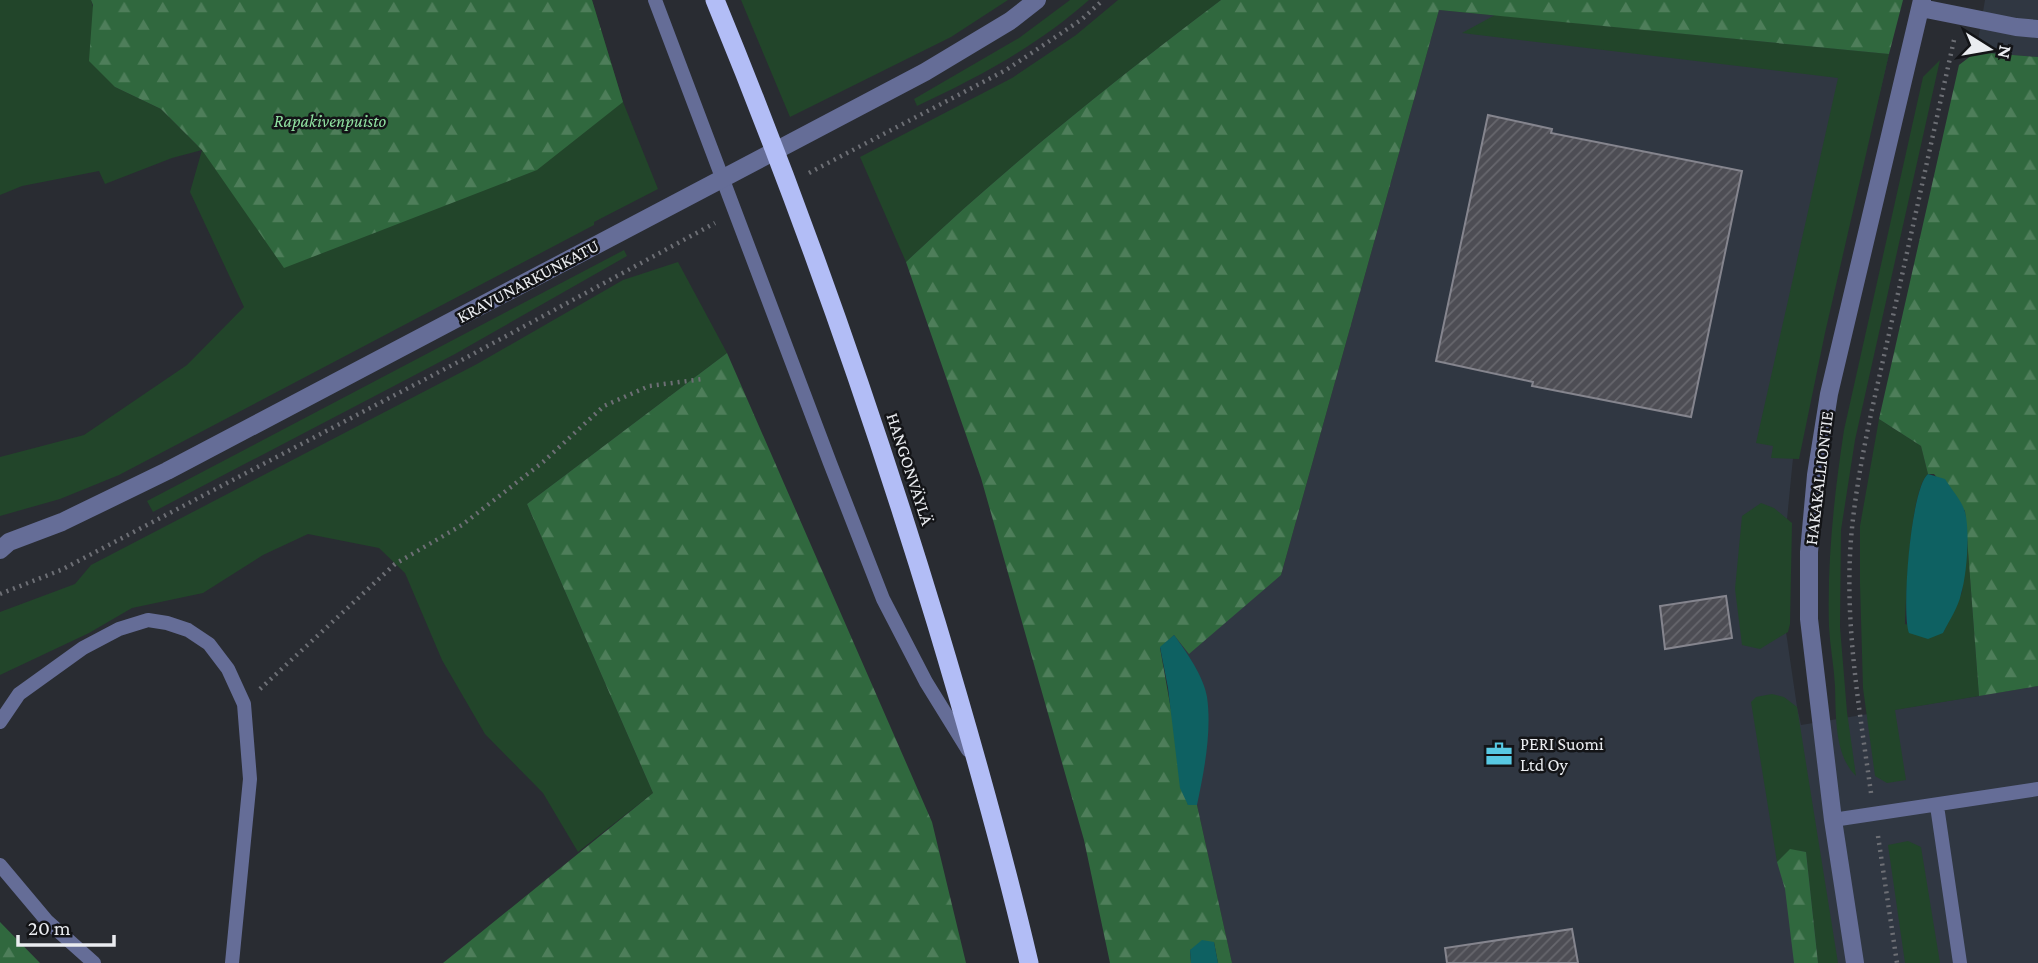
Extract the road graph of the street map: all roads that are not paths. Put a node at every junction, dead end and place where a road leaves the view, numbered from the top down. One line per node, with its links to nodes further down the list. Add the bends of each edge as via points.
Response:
1 (655, 0): 8 (lane, via 883,599 926,682)
2 (715, 0): 8 (highway, HANGONVÄYLÄ, via 858,377)
3 (1037, 0): 6 (street, KRAVUNARKUNKATU, via 925,72 603,242 134,487)
4 (1922, 4): 5 (street, via 1959,16); 11 (street, HAKAKALLIONTIE, via 1829,394 1816,475 1809,619)
5 (2038, 29)
6 (3, 544)
7 (0, 722): 14 (lane, via 19,694 83,648 119,629 148,620 167,623 209,644 229,669 244,704 250,779)
8 (977, 763): 15 (highway, HANGONVÄYLÄ)
9 (2038, 789): 10 (lane)
10 (1937, 806): 11 (lane); 17 (lane)
11 (1833, 820): 16 (street, HAKAKALLIONTIE)
12 (0, 865): 13 (lane, via 47,921)
13 (94, 963)
14 (232, 963)
15 (1029, 963)
16 (1855, 963)
17 (1960, 963)

